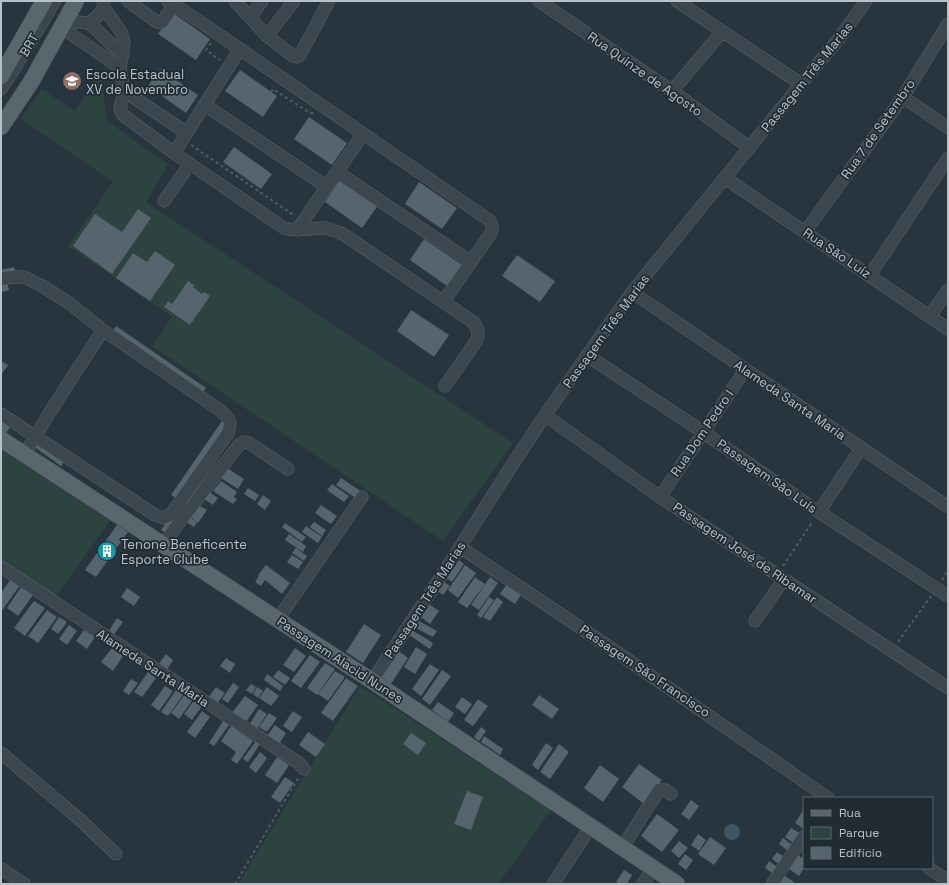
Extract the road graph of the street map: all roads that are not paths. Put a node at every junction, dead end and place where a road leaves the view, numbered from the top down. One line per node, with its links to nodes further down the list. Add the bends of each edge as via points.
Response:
1 (44, 1): 23 (main road)
2 (55, 1): 23 (street, BRT, via 18,64)
3 (76, 1): 16 (main road)
4 (128, 1): 12 (street, via 160,23)
5 (234, 1): 14 (street)
6 (262, 1): 14 (street)
7 (294, 1): 19 (street)
8 (329, 1): 19 (street, via 297,57)
9 (539, 1): 26 (street, Rua Quinze de Agosto)
10 (677, 1): 18 (street)
11 (866, 1): 24 (street, Passagem Três Marias, via 838,41)
12 (171, 3): 20 (street)
13 (104, 4): 15 (street, via 97,17); 21 (street, via 121,32 124,41)
14 (250, 18): 19 (street)
15 (90, 23): 16 (street); 21 (street)
16 (64, 24): 22 (street); 29 (main road, via 31,82)
17 (948, 24): 27 (street, Rua 7 de Setembro)
18 (722, 32): 24 (street); 26 (street)
19 (267, 36)
20 (240, 49): 28 (street); 31 (street)
21 (123, 56): 22 (street)
22 (120, 69): 25 (street)
23 (2, 78)
24 (801, 84): 33 (street, Passagem Três Marias)
25 (124, 91): 32 (street); 34 (street, via 120,109 122,115)
26 (672, 91): 33 (street, Rua Quinze de Agosto)
27 (903, 97): 30 (street); 42 (street, Rua 7 de Setembro)
28 (205, 105): 32 (street); 39 (street)
29 (1, 127)
30 (948, 128)
31 (363, 134): 37 (street); 43 (street, via 489,220 493,229)
32 (185, 137): 34 (street)
33 (750, 148): 38 (street, Passagem Três Marias)
34 (174, 154): 36 (street)
35 (948, 158): 44 (street)
36 (190, 164): 40 (street); 41 (street, via 275,223 284,228)
37 (337, 172): 39 (street); 43 (street)
38 (725, 178): 42 (street, Rua São Luíz); 47 (street, Passagem Três Marias)
39 (326, 187): 41 (street)
40 (164, 201)
41 (297, 230): 48 (street, via 324,228 343,234)
42 (805, 232): 44 (street, Rua São Luíz)
43 (471, 262): 48 (street)
44 (870, 275): 49 (street, Rua São Luíz)
45 (1, 279): 51 (street, via 24,277 69,303)
46 (948, 290): 49 (street)
47 (632, 292): 52 (street, Passagem Três Marias); 53 (street, Alameda Santa Maria)
48 (444, 302): 54 (street, via 473,322 478,327 479,334)
49 (930, 316): 50 (street, Rua São Luíz)
50 (948, 329)
51 (103, 330): 58 (street); 58 (street, via 221,411 230,421 228,433 174,510 164,518 155,515)
52 (588, 356): 56 (street, Passagem Três Marias); 57 (street, Passagem São Luís)
53 (745, 370): 57 (street, Rua Dom Pedro I); 60 (street, Alameda Santa Maria)
54 (445, 386)
55 (1, 414): 58 (street)
56 (545, 415): 64 (street, Passagem José de Ribamar); 68 (street, Passagem Três Marias)
57 (703, 432): 64 (street, Rua Dom Pedro I); 66 (street, Passagem São Luís)
58 (36, 436): 61 (street)
59 (1, 438): 61 (main road, Passagem Alacid Nunes)
60 (861, 448): 65 (street, Alameda Santa Maria); 66 (street)
61 (25, 453): 67 (main road, Passagem Alacid Nunes)
62 (288, 469): 67 (street, via 243,442)
63 (362, 497): 72 (street)
64 (660, 497): 70 (street, Passagem José de Ribamar)
65 (948, 507)
66 (819, 512): 71 (street, Passagem São Luís)
67 (163, 544): 72 (main road, Passagem Alacid Nunes)
68 (460, 547): 74 (street, Passagem Três Marias); 79 (street, Passagem São Francisco)
69 (1, 568): 77 (street, Alameda Santa Maria, via 299,763)
70 (781, 577): 73 (street); 75 (street, Passagem José de Ribamar)
71 (948, 596)
72 (278, 619): 74 (main road, Passagem Alacid Nunes)
73 (755, 621)
74 (372, 681): 80 (main road, Passagem Alacid Nunes)
75 (948, 688)
76 (1, 753): 83 (street)
77 (304, 770)
78 (671, 794): 82 (street, via 660,790)
79 (827, 797)
80 (591, 826): 82 (main road, Passagem Alacid Nunes); 89 (street)
81 (803, 838): 92 (street)
82 (622, 848): 85 (main road, Passagem Alacid Nunes)
83 (116, 854)
84 (1, 868): 88 (street)
85 (653, 868): 90 (street); 91 (main road, Passagem Alacid Nunes)
86 (930, 869): 87 (street)
87 (948, 881)
88 (24, 884)
89 (553, 884)
90 (643, 884)
91 (677, 884)
92 (772, 884)

